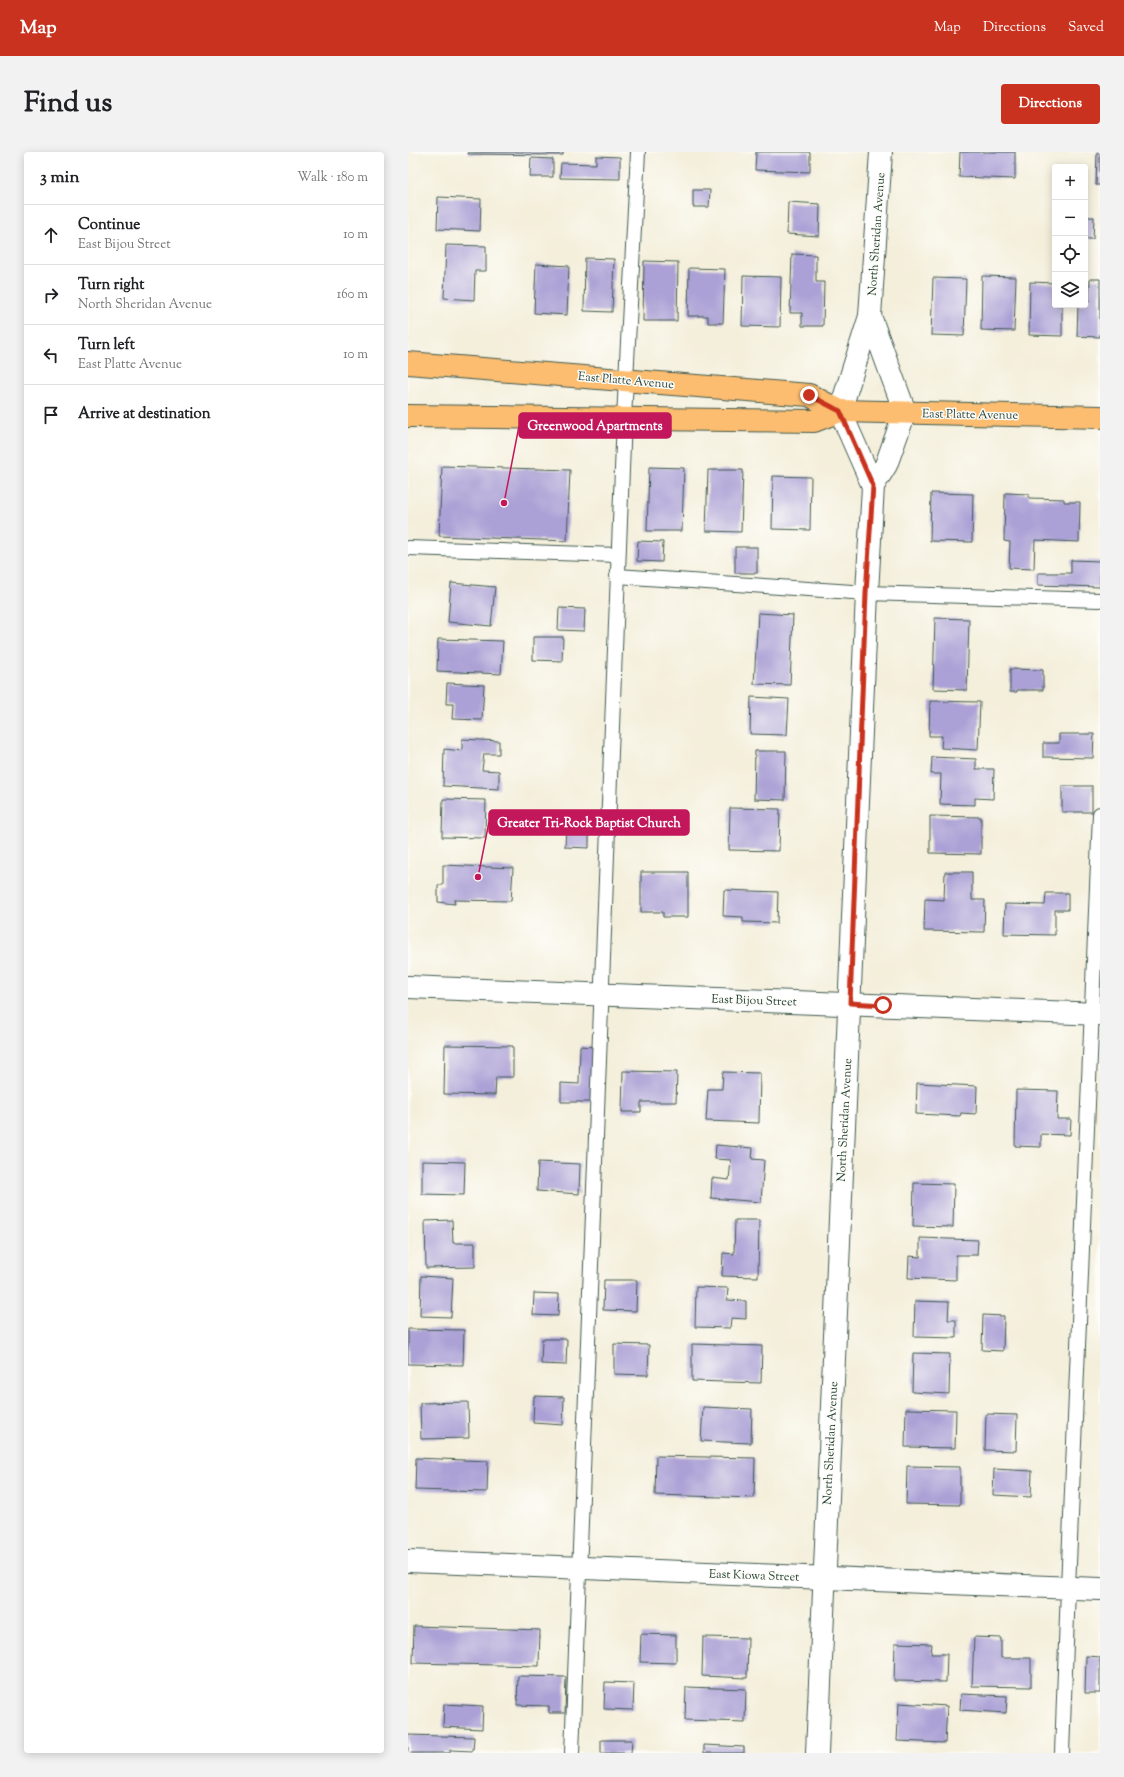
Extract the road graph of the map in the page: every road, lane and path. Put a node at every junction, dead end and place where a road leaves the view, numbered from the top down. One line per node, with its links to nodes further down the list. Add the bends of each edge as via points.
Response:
1 (638, 152): 5 (lane)
2 (881, 152): 3 (street, North Sheridan Avenue)
3 (870, 316): 6 (street, North Sheridan Avenue); 7 (street, North Sheridan Avenue)
4 (408, 363): 5 (main road, East Platte Avenue)
5 (625, 380): 6 (main road, East Platte Avenue, via 809,395); 10 (lane)
6 (840, 411): 7 (main road, East Platte Avenue); 10 (main road, East Platte Avenue, via 814,421); 11 (street, North Sheridan Avenue)
7 (905, 412): 9 (main road, East Platte Avenue); 11 (street, North Sheridan Avenue, via 886,465)
8 (408, 416): 10 (main road, East Platte Avenue)
9 (1100, 417)
10 (624, 418): 13 (lane)
11 (873, 486): 15 (street, North Sheridan Avenue)
12 (408, 548): 13 (lane)
13 (618, 555): 14 (lane)
14 (617, 576): 15 (lane); 19 (lane)
15 (866, 593): 16 (lane); 20 (street, North Sheridan Avenue)
16 (1100, 600)
17 (1100, 814): 21 (lane)
18 (408, 987): 19 (street, East Bijou Street)
19 (601, 995): 20 (street, East Bijou Street); 23 (lane)
20 (850, 1003): 21 (street, East Bijou Street); 24 (street, North Sheridan Avenue)
21 (1096, 1014): 25 (lane)
22 (408, 1561): 23 (street, East Kiowa Street)
23 (579, 1568): 24 (street, East Kiowa Street); 27 (lane)
24 (824, 1578): 25 (street, East Kiowa Street); 28 (street, North Sheridan Avenue)
25 (1068, 1588): 26 (street, East Kiowa Street); 29 (lane)
26 (1100, 1589)
27 (572, 1753)
28 (817, 1753)
29 (1062, 1753)

